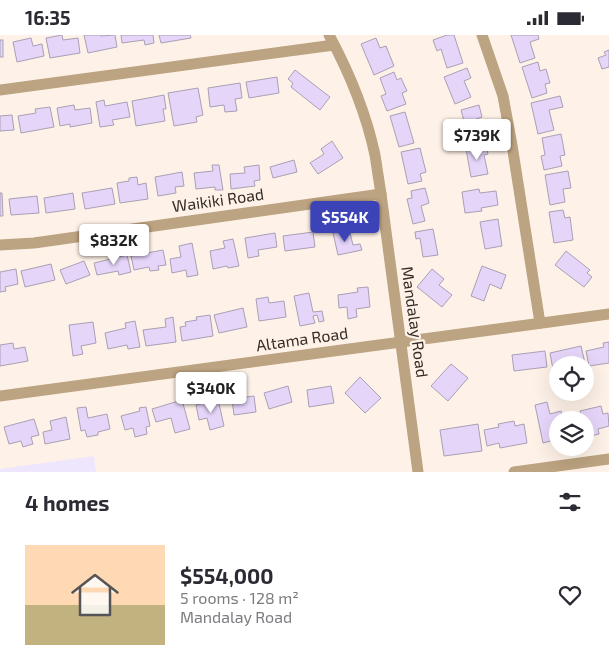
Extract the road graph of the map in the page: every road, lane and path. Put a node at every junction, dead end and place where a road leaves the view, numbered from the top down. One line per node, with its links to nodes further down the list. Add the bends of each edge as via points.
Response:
1 (482, 35): 7 (street, via 503,97)
2 (331, 40): 3 (street); 4 (street, Mandalay Road, via 364,115 375,154)
3 (0, 90)
4 (381, 194): 5 (street, Waikiki Road, via 34,243); 8 (street, Mandalay Road)
5 (0, 245)
6 (609, 314): 7 (street, Altama Road)
7 (540, 323): 8 (street, Altama Road)
8 (401, 342): 9 (street, Altama Road); 12 (street, Mandalay Road)
9 (0, 396)
10 (609, 459): 11 (street)
11 (559, 469): 13 (street)
12 (418, 472)
13 (514, 472)

